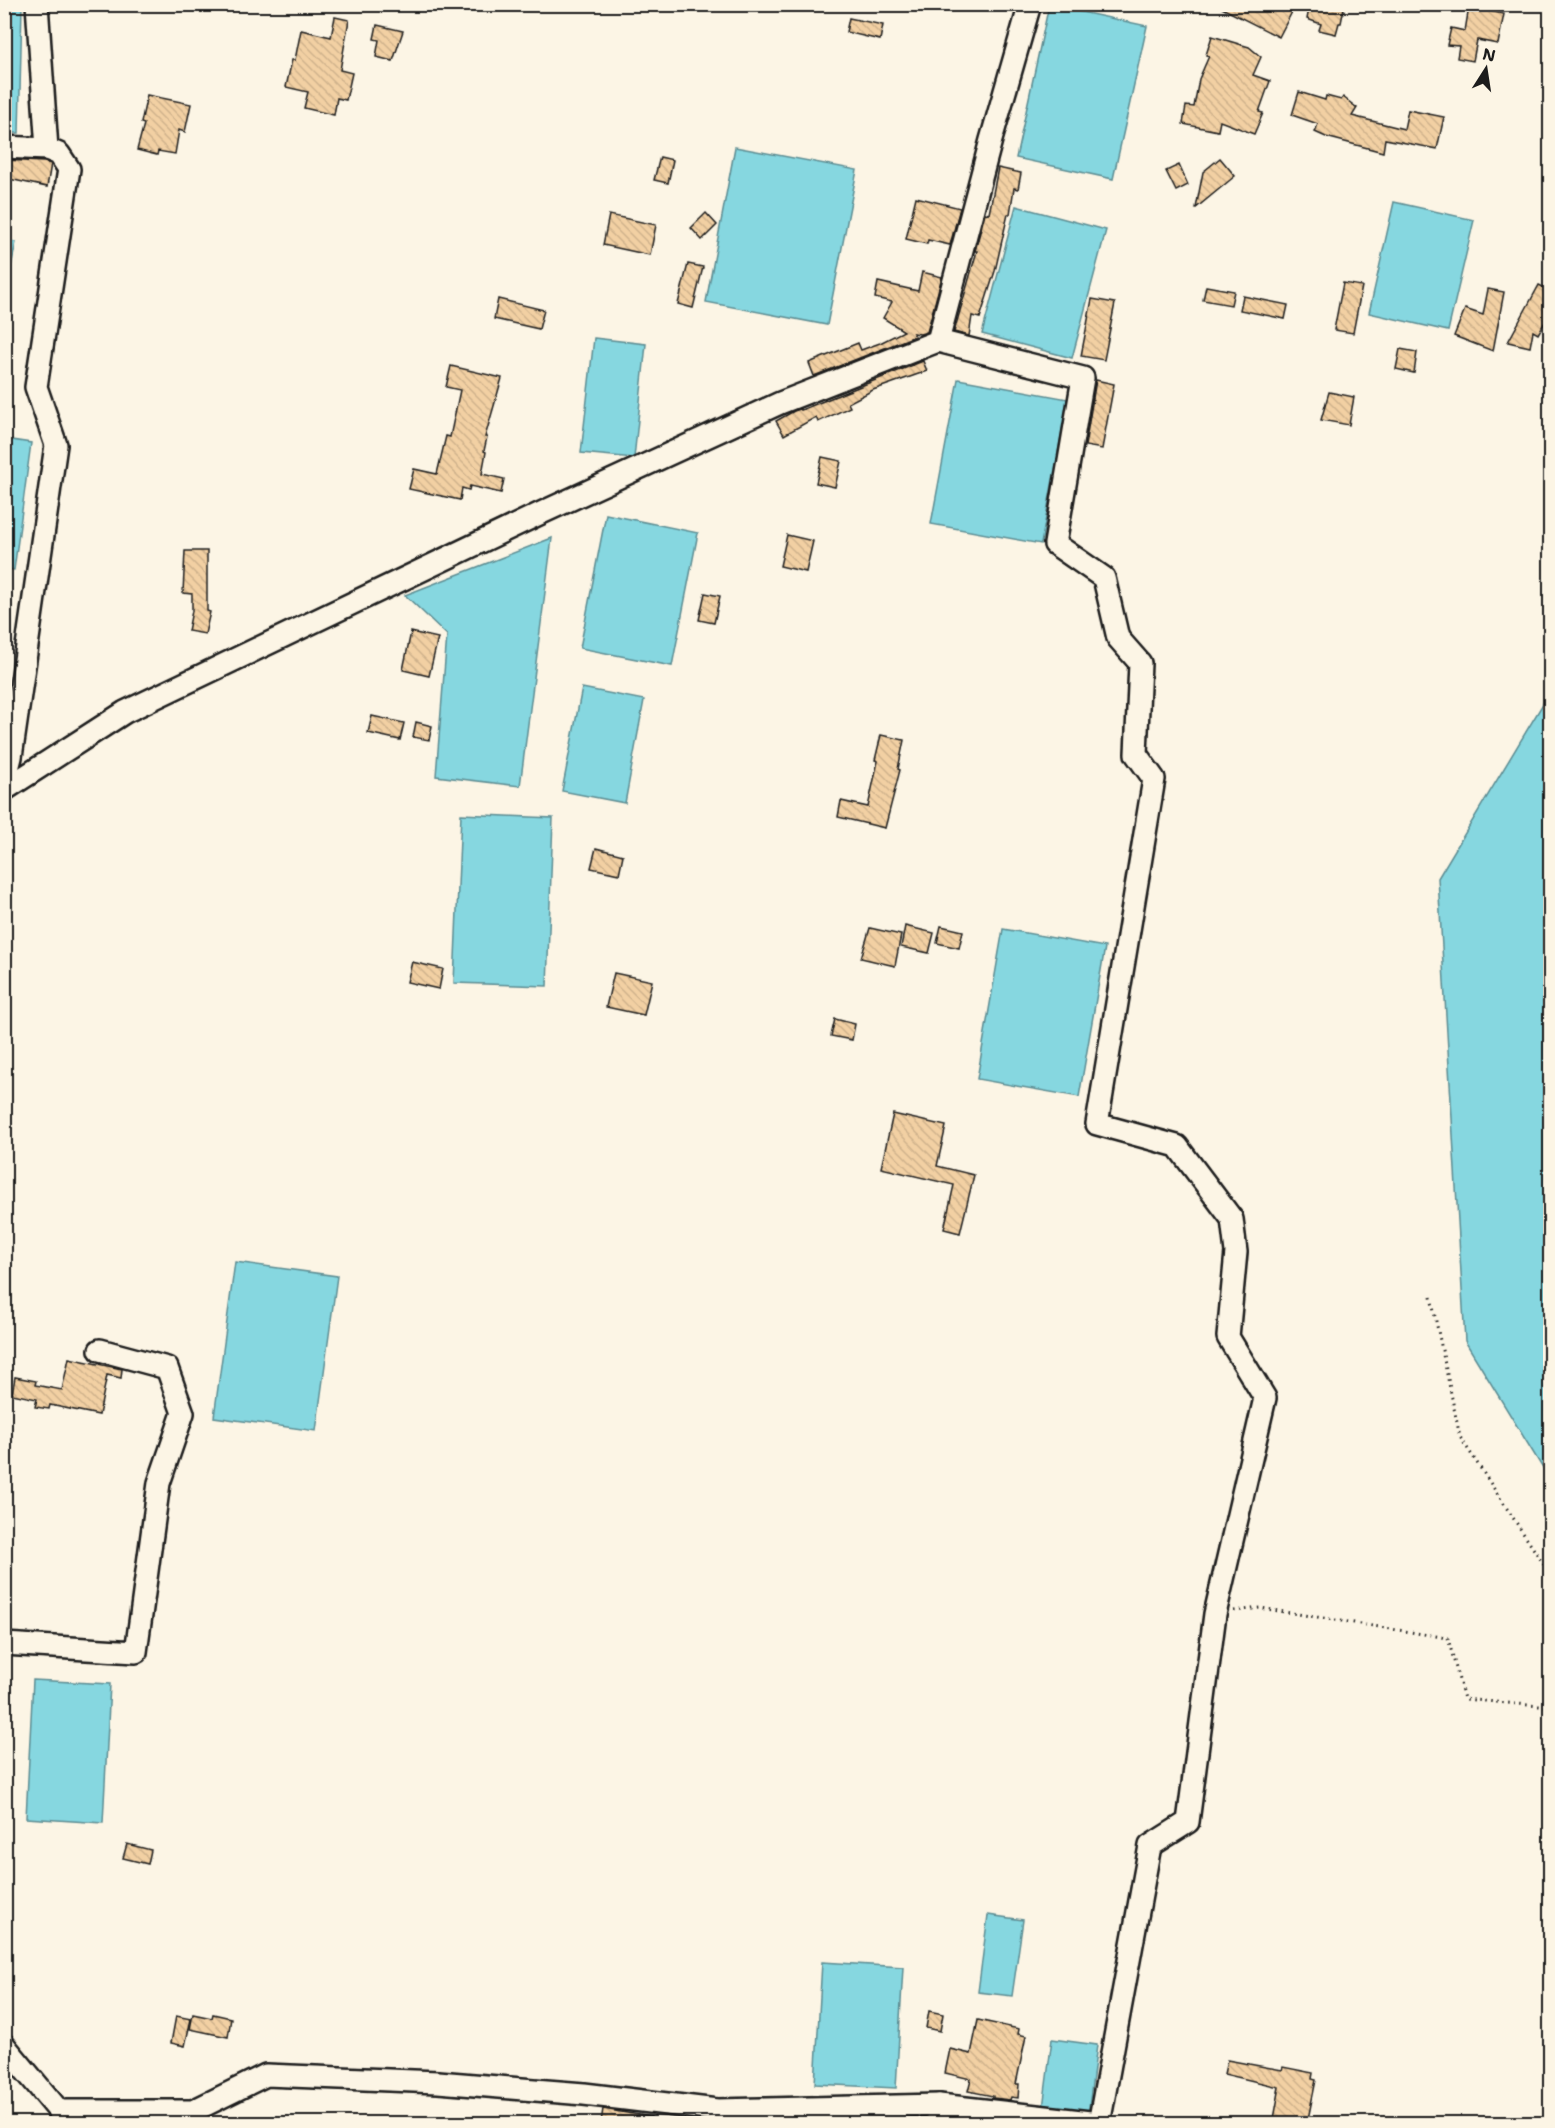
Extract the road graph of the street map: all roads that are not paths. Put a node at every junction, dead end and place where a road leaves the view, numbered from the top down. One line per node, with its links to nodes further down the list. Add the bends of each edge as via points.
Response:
1 (38, 4): 4 (street)
2 (1030, 4): 5 (street)
3 (4, 147): 4 (street)
4 (47, 149): 6 (street, via 59,154 69,169 36,387 56,445)
5 (938, 341): 7 (street, via 728,427 125,712); 13 (street, via 1083,378 1054,544 1104,578 1118,638 1140,663 1136,754 1154,779 1097,1124 1177,1146 1232,1220 1236,1252 1228,1337 1265,1398 1215,1614 1188,1822 1150,1846)
6 (8, 756): 7 (street)
7 (4, 788)
8 (100, 1350): 9 (street, via 167,1368 183,1413 159,1483 136,1652)
9 (4, 1644)
10 (4, 2046): 12 (street)
11 (937, 2114): 12 (street, via 717,2110 483,2086 266,2075 194,2110); 13 (street)
12 (58, 2117)
13 (1099, 2123)

